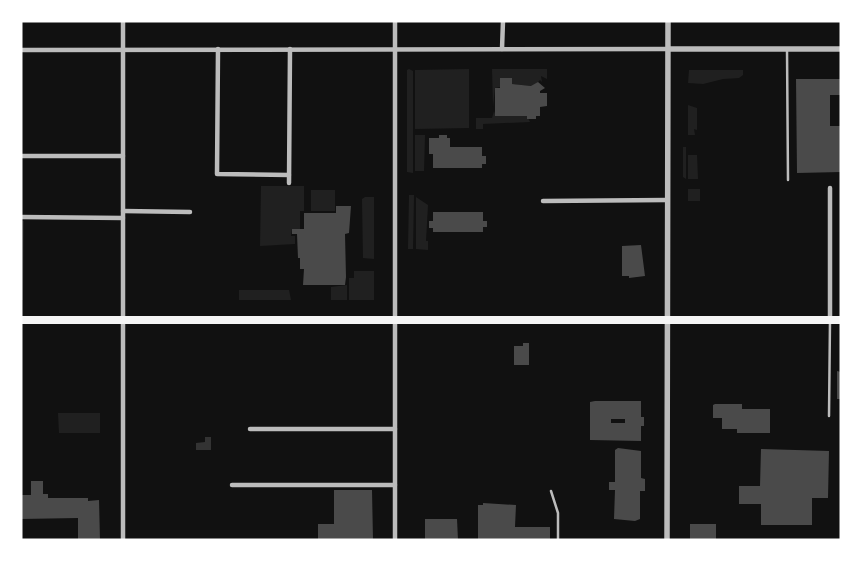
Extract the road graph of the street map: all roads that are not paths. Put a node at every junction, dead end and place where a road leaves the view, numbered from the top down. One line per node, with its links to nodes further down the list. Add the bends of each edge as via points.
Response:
1 (123, 21): 13 (street)
2 (395, 21): 10 (street)
3 (503, 21): 11 (street)
4 (668, 21): 5 (street)
5 (668, 48): 6 (street); 11 (street); 20 (street)
6 (787, 48): 7 (street); 17 (lane)
7 (841, 48)
8 (218, 49): 9 (street); 13 (street); 16 (street, via 217,174)
9 (290, 49): 10 (street); 16 (street)
10 (395, 49): 11 (street); 27 (street)
11 (502, 49)
12 (21, 50): 13 (street)
13 (123, 50): 15 (street)
14 (21, 156): 15 (street)
15 (123, 156): 22 (street)
16 (289, 175): 18 (street)
17 (788, 180)
18 (289, 183)
19 (830, 188): 30 (street)
20 (667, 200): 21 (street); 28 (street)
21 (543, 201)
22 (123, 211): 23 (street); 25 (street)
23 (190, 212)
24 (21, 216): 25 (street)
25 (123, 218): 26 (street)
26 (123, 319): 27 (main road); 29 (main road); 38 (street)
27 (395, 319): 28 (main road); 33 (street)
28 (667, 319): 30 (main road); 41 (street)
29 (21, 320)
30 (830, 320): 31 (main road); 32 (lane)
31 (841, 320)
32 (829, 416)
33 (395, 428): 34 (street); 35 (street)
34 (250, 429)
35 (395, 485): 36 (street); 39 (street)
36 (232, 486)
37 (552, 491): 40 (lane, via 558,513)
38 (124, 540)
39 (395, 540)
40 (558, 540)
41 (667, 540)

